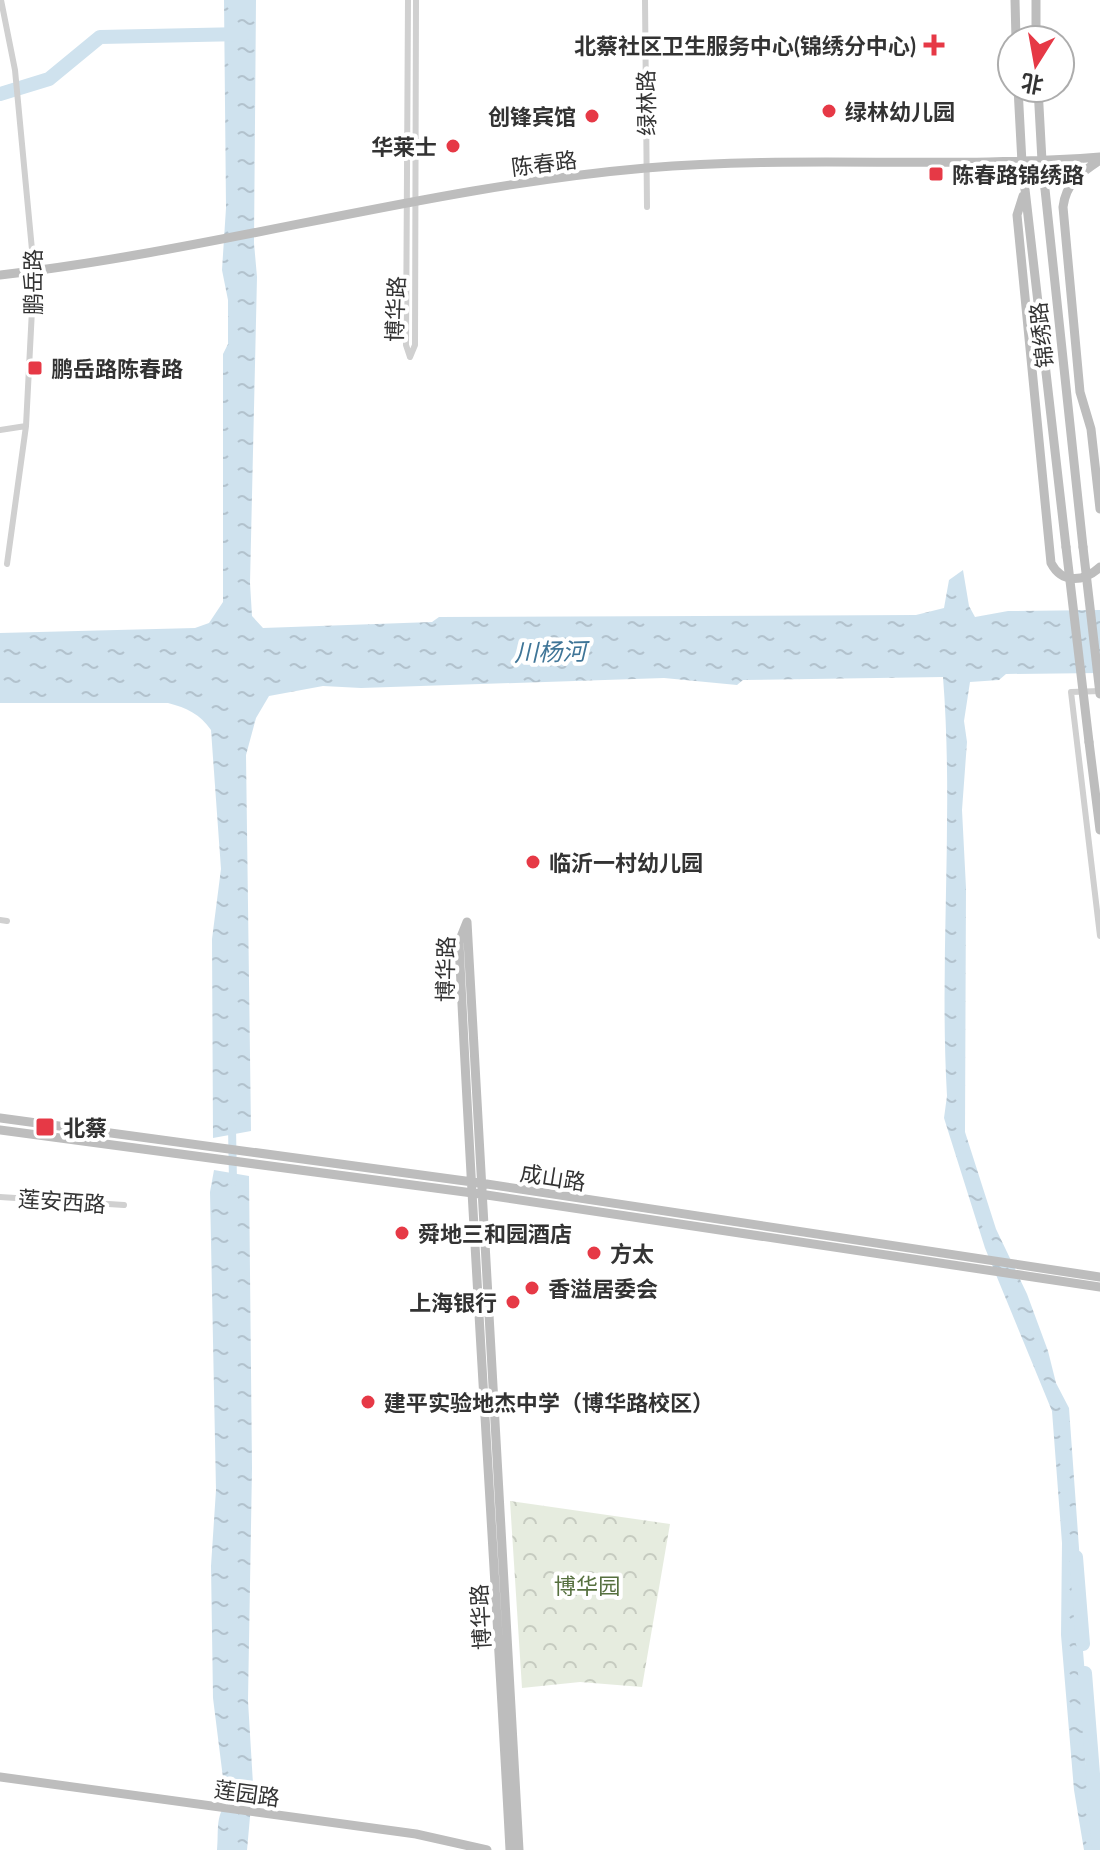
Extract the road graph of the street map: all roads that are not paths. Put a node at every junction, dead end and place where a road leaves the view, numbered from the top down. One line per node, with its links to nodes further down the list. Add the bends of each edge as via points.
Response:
1 (1, 0): 18 (street, 鹏岳路, via 15,70)
2 (408, 0): 16 (street, 博华路)
3 (416, 0): 16 (street, 博华路)
4 (645, 0): 14 (street, 绿林路)
5 (1015, 0): 7 (main road)
6 (1036, 0): 8 (main road)
7 (1016, 24)
8 (1036, 24)
9 (1019, 104): 13 (main road, 锦绣路)
10 (1039, 104): 12 (main road, 锦绣路)
11 (1100, 159): 12 (main road, 陈春路); 22 (main road, 锦绣路, via 1072,181 1063,207 1080,392)
12 (1042, 161): 13 (main road, 陈春路); 26 (main road, 锦绣路, bridge)
13 (1022, 163): 14 (main road, 陈春路); 15 (main road, 锦绣路)
14 (646, 168): 16 (main road, 陈春路); 17 (street, 绿林路)
15 (1025, 189): 25 (main road, 锦绣路, via 1017,215 1051,563 1062,576 1073,579); 27 (main road, 锦绣路, bridge)
16 (410, 200): 16 (street, 博华路, via 406,345 410,357 415,345); 18 (main road, 陈春路, via 264,232)
17 (647, 207)
18 (34, 271): 19 (main road, 陈春路); 20 (street, 鹏岳路)
19 (0, 275)
20 (26, 426): 21 (street); 24 (street, 鹏岳路)
21 (0, 430)
22 (1096, 440): 23 (main road, 锦绣路)
23 (1100, 509)
24 (7, 564)
25 (1100, 567)
26 (1100, 693): 28 (street, via 1071,692)
27 (1100, 830)
28 (1100, 936)
29 (0, 1118): 31 (main road, 成山路)
30 (0, 1130): 31 (main road, 成山路)
31 (204, 1151): 32 (main road, 成山路)
32 (262, 1159): 33 (main road, 成山路); 34 (main road, 成山路)
33 (475, 1182): 33 (main road, 博华路, via 467,922 459,942); 34 (main road, 博华路); 37 (main road, 成山路)
34 (475, 1194): 37 (main road, 成山路); 43 (main road, 博华路); 44 (main road, 博华路, via 495,1395)
35 (0, 1197): 36 (street, 莲安西路)
36 (124, 1205)
37 (967, 1262): 38 (main road, 成山路)
38 (1046, 1274): 39 (main road, 成山路); 40 (main road, 成山路)
39 (1100, 1277)
40 (1100, 1287)
41 (0, 1777): 42 (main road, 莲园路, via 416,1834)
42 (487, 1850)
43 (510, 1850)
44 (519, 1850)

